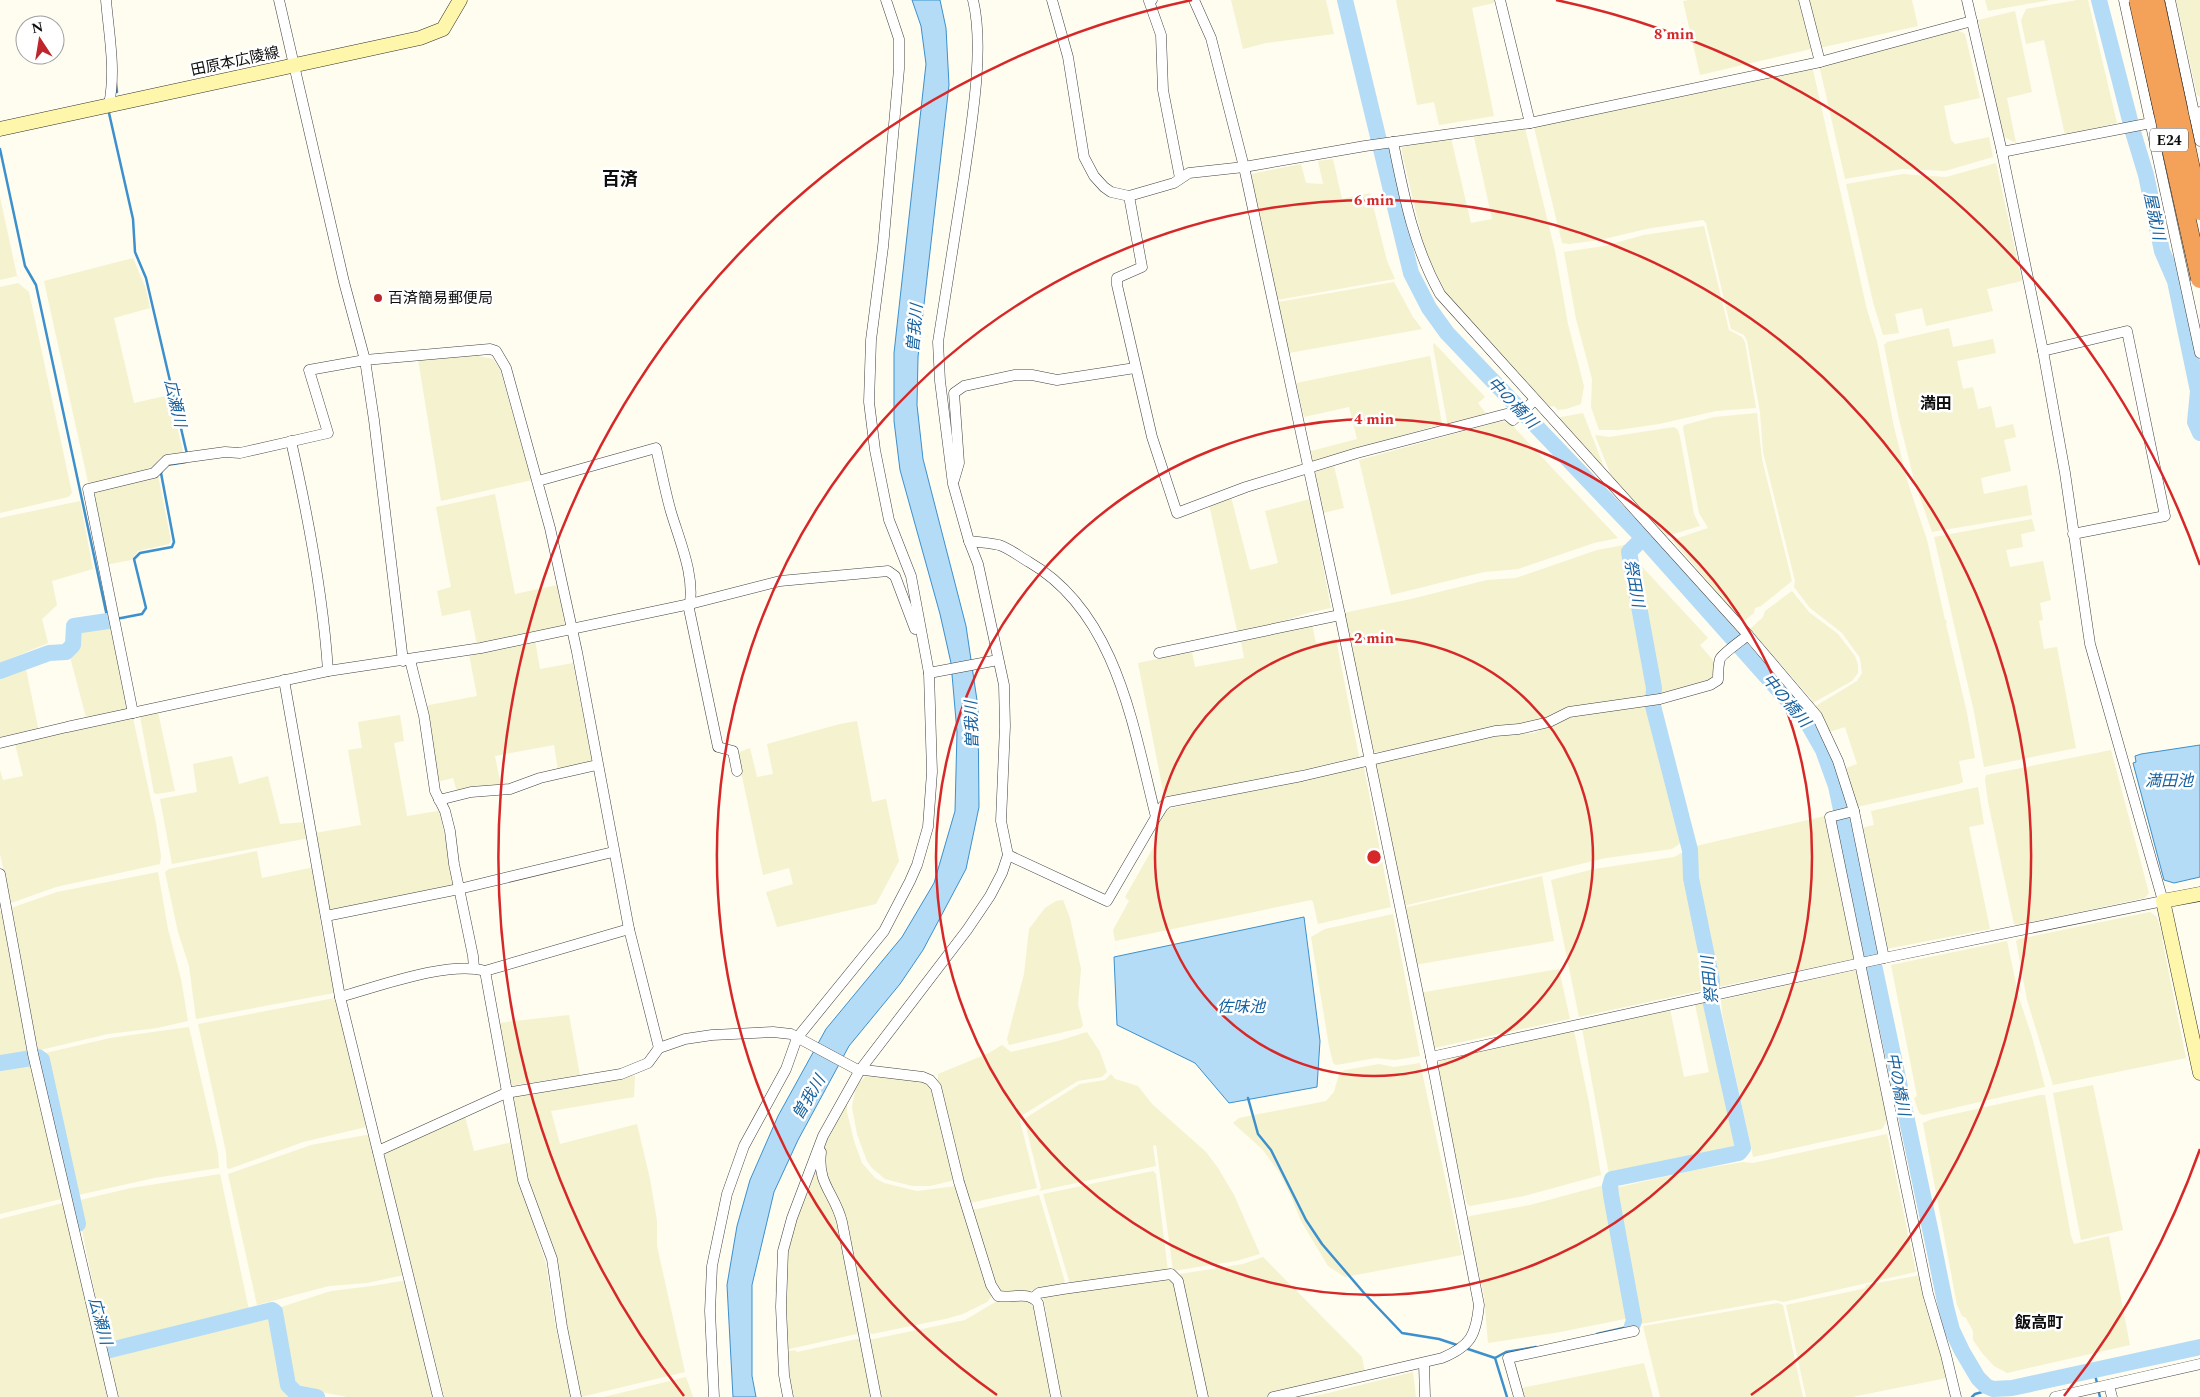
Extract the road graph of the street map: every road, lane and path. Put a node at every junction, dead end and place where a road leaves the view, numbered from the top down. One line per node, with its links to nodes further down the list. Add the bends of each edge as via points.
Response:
1 (106, 0): 19 (street, via 113,34 113,84)
2 (279, 0): 18 (street)
3 (460, 0): 18 (main road, 田原本広陵線, via 443,29 420,38)
4 (886, 0): 47 (street, via 899,39 899,69 871,340 869,402 889,520 911,576)
5 (973, 0): 40 (street, via 977,47 972,118 938,342)
6 (1052, 0): 29 (street, via 1068,57 1084,157 1104,187)
7 (1152, 0): 28 (street, via 1161,35 1163,90)
8 (1194, 0): 27 (street, via 1211,38)
9 (1500, 0): 21 (street)
10 (1804, 0): 17 (street)
11 (1967, 0): 16 (street)
12 (2124, 0): 22 (street)
13 (2138, 0): 31 (highway, E24, bridge)
14 (2155, 0): 30 (highway, E24, bridge)
15 (2170, 0): 20 (street)
16 (1972, 21): 17 (street); 26 (street)
17 (1820, 62): 21 (street)
18 (294, 65): 19 (main road, 田原本広陵線); 34 (street)
19 (109, 105): 23 (main road, 田原本広陵線)
20 (2197, 113): 22 (street); 24 (street)
21 (1530, 123): 25 (street)
22 (2150, 123): 26 (street); 33 (street)
23 (0, 128)
24 (2200, 141)
25 (1393, 142): 27 (street); 36 (street, via 1406,208 1426,269 1440,294)
26 (2002, 152): 32 (street)
27 (1244, 167): 28 (street, via 1189,173); 38 (street)
28 (1180, 178): 29 (street, via 1174,183)
29 (1129, 196): 35 (street, via 1142,267 1117,278)
30 (2200, 211)
31 (2200, 279)
32 (2043, 351): 41 (street); 41 (street, via 2127,331 2165,516)
33 (2200, 354)
34 (365, 360): 37 (street, via 309,370 328,432); 39 (street, via 496,350 506,368); 49 (street)
35 (1135, 368): 38 (street, via 1152,437 1177,513); 40 (street, via 1057,380 1015,375 964,386 954,393 959,463)
36 (1535, 401): 38 (street, via 1513,420 1506,414); 46 (street)
37 (291, 441): 51 (street, via 325,624); 54 (street, via 240,453 168,460 154,472 88,489)
38 (1309, 468): 44 (street)
39 (538, 481): 43 (street, via 656,448 682,545 692,598); 45 (street)
40 (953, 484): 42 (street)
41 (2073, 534): 67 (street, via 2090,644)
42 (969, 541): 50 (street, via 978,564); 61 (street, via 1001,546 1045,571 1080,605 1115,670)
43 (690, 604): 45 (street); 47 (street, via 780,581 888,572 895,576); 58 (street, via 718,747 733,752)
44 (1340, 615): 48 (street); 56 (street)
45 (572, 628): 49 (street); 57 (street)
46 (1747, 636): 56 (street, via 1723,654 1718,680 1706,687 1660,699 1569,712 1549,722); 60 (street, via 1817,716 1838,761)
47 (924, 651): 52 (street)
48 (1159, 653)
49 (407, 660): 51 (street); 59 (street, via 424,716)
50 (995, 661): 52 (street); 63 (street, via 1004,685 1001,821)
51 (328, 671): 53 (street)
52 (932, 673): 76 (street, via 930,812 917,865 884,931)
53 (284, 680): 54 (street); 69 (street)
54 (132, 713): 55 (street)
55 (0, 743)
56 (1370, 759): 61 (street, via 1168,802); 78 (street)
57 (597, 765): 59 (street, via 510,788 471,792); 62 (street)
58 (737, 771)
59 (439, 800): 65 (street, via 450,831)
60 (1852, 812): 71 (street); 72 (street, via 1830,816)
61 (1156, 817): 63 (street, via 1107,901)
62 (613, 852): 65 (street); 70 (street)
63 (1008, 855): 79 (street, via 990,896)
64 (0, 874): 68 (street)
65 (459, 889): 69 (street); 73 (street)
66 (2200, 894): 67 (main road)
67 (2163, 901): 71 (street); 80 (main road)
68 (4, 908): 89 (street)
69 (326, 916): 75 (street)
70 (629, 929): 74 (street); 77 (street)
71 (1883, 958): 72 (street)
72 (1862, 963): 78 (street); 100 (street, via 1928,1294)
73 (474, 968): 74 (street); 75 (street, via 429,973)
74 (485, 971): 81 (street)
75 (340, 998): 83 (street)
76 (802, 1039): 77 (street, via 773,1032 712,1035 685,1039); 79 (street); 92 (street, via 744,1146 720,1218 712,1266)
77 (659, 1048): 81 (street, via 648,1062 621,1074)
78 (1431, 1056): 86 (street, via 1479,1305 1475,1333 1467,1344 1456,1352)
79 (858, 1069): 82 (street); 84 (street, via 922,1077 936,1087 958,1182 991,1285 998,1296)
80 (2200, 1073)
81 (506, 1093): 83 (street); 91 (street, via 523,1180 552,1258)
82 (823, 1136): 93 (street, via 783,1251 781,1307); 94 (street, via 820,1172 842,1222)
83 (378, 1150): 90 (street)
84 (1034, 1297): 95 (street, via 1038,1302); 96 (street, via 1063,1289 1171,1274 1178,1281)
85 (1634, 1331): 99 (street, via 1508,1358)
86 (1424, 1363): 97 (street); 98 (street)
87 (2200, 1364): 88 (street)
88 (2103, 1387): 101 (street); 102 (street)
89 (113, 1397)
90 (438, 1397)
91 (576, 1397)
92 (714, 1397)
93 (788, 1397)
94 (876, 1397)
95 (1056, 1397)
96 (1203, 1397)
97 (1273, 1397)
98 (1426, 1397)
99 (1519, 1397)
100 (1956, 1397)
101 (2055, 1397)
102 (2112, 1397)

